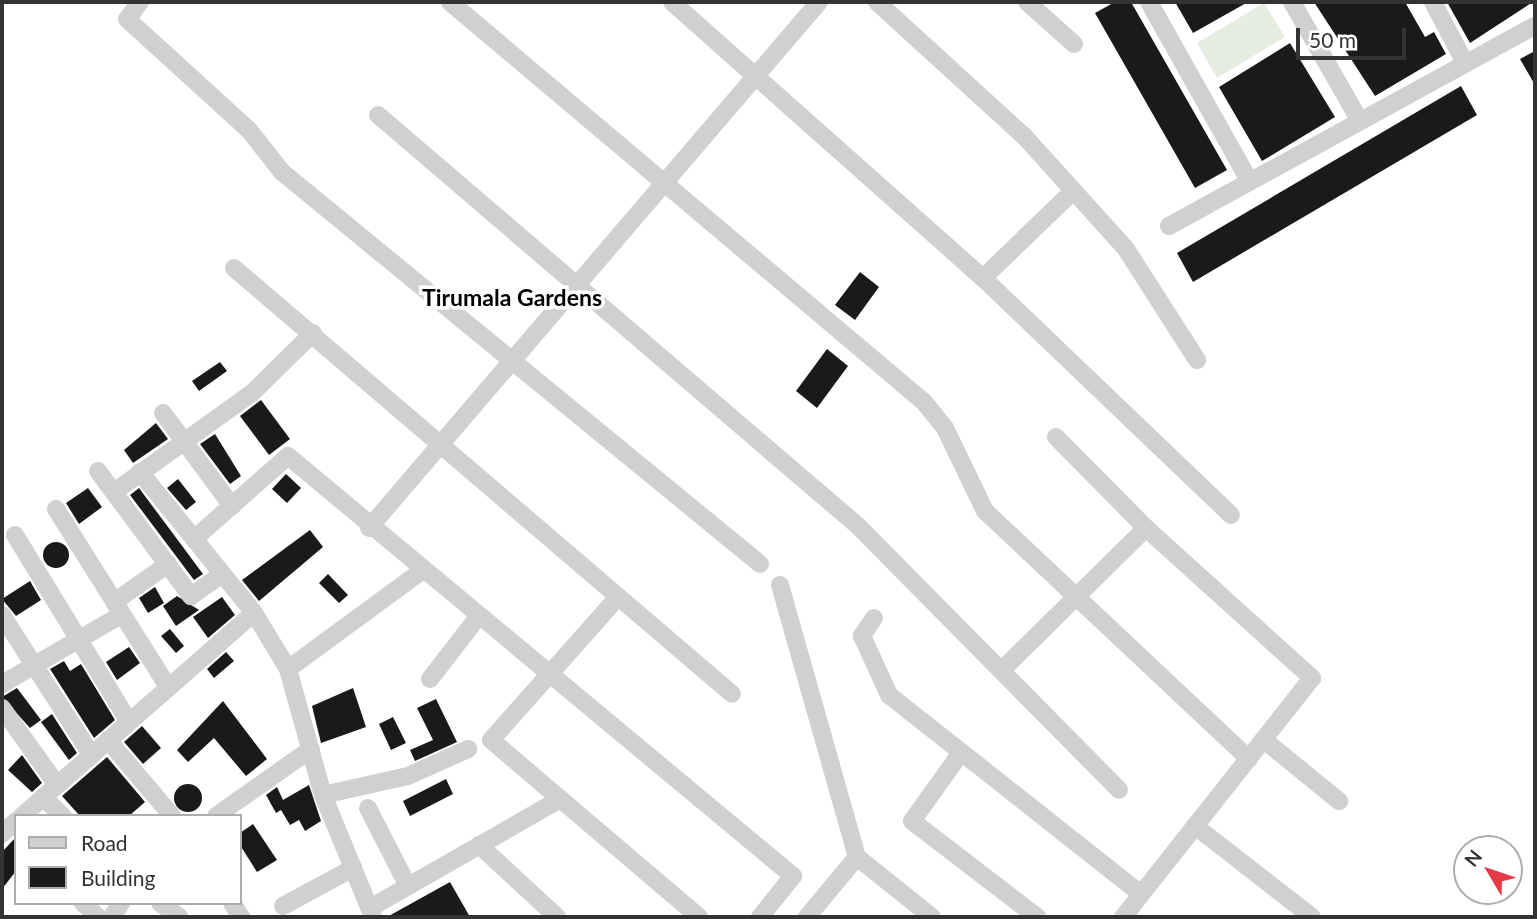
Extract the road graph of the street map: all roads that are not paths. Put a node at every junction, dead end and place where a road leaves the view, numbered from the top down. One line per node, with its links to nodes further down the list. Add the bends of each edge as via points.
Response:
1 (140, 2): 25 (street, via 127,19 249,130 282,172)
2 (450, 2): 16 (street)
3 (672, 2): 13 (street)
4 (819, 2): 13 (street)
5 (877, 2): 18 (street, via 1024,136)
6 (1027, 2): 11 (street)
7 (1149, 2): 17 (street)
8 (1292, 2): 15 (street)
9 (1433, 2): 12 (street)
10 (1535, 26): 12 (street)
11 (1074, 44)
12 (1465, 63): 15 (street)
13 (754, 76): 16 (street); 21 (street)
14 (378, 115): 22 (street)
15 (1360, 121): 17 (street)
16 (664, 179): 22 (street); 45 (street, via 924,402 946,428 985,511)
17 (1250, 182): 19 (street)
18 (1073, 191): 21 (street); 24 (street, via 1126,249)
19 (1169, 226)
20 (234, 268): 23 (street)
21 (983, 278): 35 (street)
22 (576, 281): 25 (street); 55 (street, via 858,526)
23 (313, 333): 28 (street, via 253,392); 29 (street)
24 (1197, 360)
25 (512, 361): 29 (street); 41 (street)
26 (163, 413): 28 (street)
27 (1056, 438): 36 (street)
28 (184, 440): 31 (street); 33 (street)
29 (440, 446): 37 (street); 46 (street)
30 (98, 471): 32 (street)
31 (140, 472): 32 (street); 39 (street)
32 (114, 492): 40 (street)
33 (232, 506): 37 (street, via 288,456); 39 (street)
34 (56, 509): 47 (street)
35 (1231, 515)
36 (1146, 527): 45 (street); 64 (street, via 1312,678)
37 (369, 528): 42 (street)
38 (15, 535): 52 (street)
39 (194, 539): 43 (street)
40 (168, 564): 43 (street, via 191,596); 47 (street)
41 (760, 564)
42 (423, 570): 50 (street); 54 (street)
43 (221, 575): 48 (street)
44 (780, 585): 83 (street)
45 (1074, 596): 55 (street); 69 (street)
46 (618, 597): 56 (street); 60 (street)
47 (117, 608): 52 (street); 59 (street)
48 (254, 613): 54 (street); 59 (street)
49 (2, 615): 53 (street)
50 (478, 617): 56 (street); 57 (street)
51 (874, 618): 68 (street, via 862,636 889,695)
52 (77, 642): 53 (street); 62 (street)
53 (32, 665): 58 (street); 67 (street)
54 (288, 669): 66 (street)
55 (1002, 670): 71 (street)
56 (551, 676): 74 (street, via 491,740); 95 (street, via 793,876)
57 (430, 679)
58 (2, 684)
59 (167, 685): 62 (street)
60 (732, 694)
61 (2, 708): 70 (street)
62 (128, 720): 63 (street)
63 (107, 740): 67 (street); 79 (street)
64 (1264, 740): 69 (street); 75 (street)
65 (468, 749): 72 (street, via 408,776)
66 (312, 750): 72 (street); 80 (street)
67 (92, 754): 70 (street)
68 (960, 754): 86 (street); 98 (street, via 912,821)
69 (1249, 759): 81 (street)
70 (55, 782): 73 (street)
71 (1119, 790)
72 (323, 795): 84 (street)
73 (43, 797): 77 (street); 78 (street)
74 (560, 799): 82 (street); 94 (street)
75 (1339, 801)
76 (368, 808): 85 (street)
77 (24, 814)
78 (61, 814)
79 (170, 814)
80 (218, 814)
81 (1195, 826): 86 (street); 100 (street)
82 (479, 845): 85 (street); 93 (street)
83 (857, 857): 96 (street); 97 (street)
84 (353, 867): 89 (street); 90 (street)
85 (408, 887): 90 (street)
86 (1141, 894): 99 (street)
87 (85, 905): 91 (street)
88 (163, 905): 92 (street)
89 (283, 906)
90 (371, 913)
91 (99, 917)
92 (179, 917)
93 (557, 917)
94 (699, 917)
95 (760, 917)
96 (807, 917)
97 (932, 917)
98 (1037, 917)
99 (1122, 917)
100 (1312, 917)

